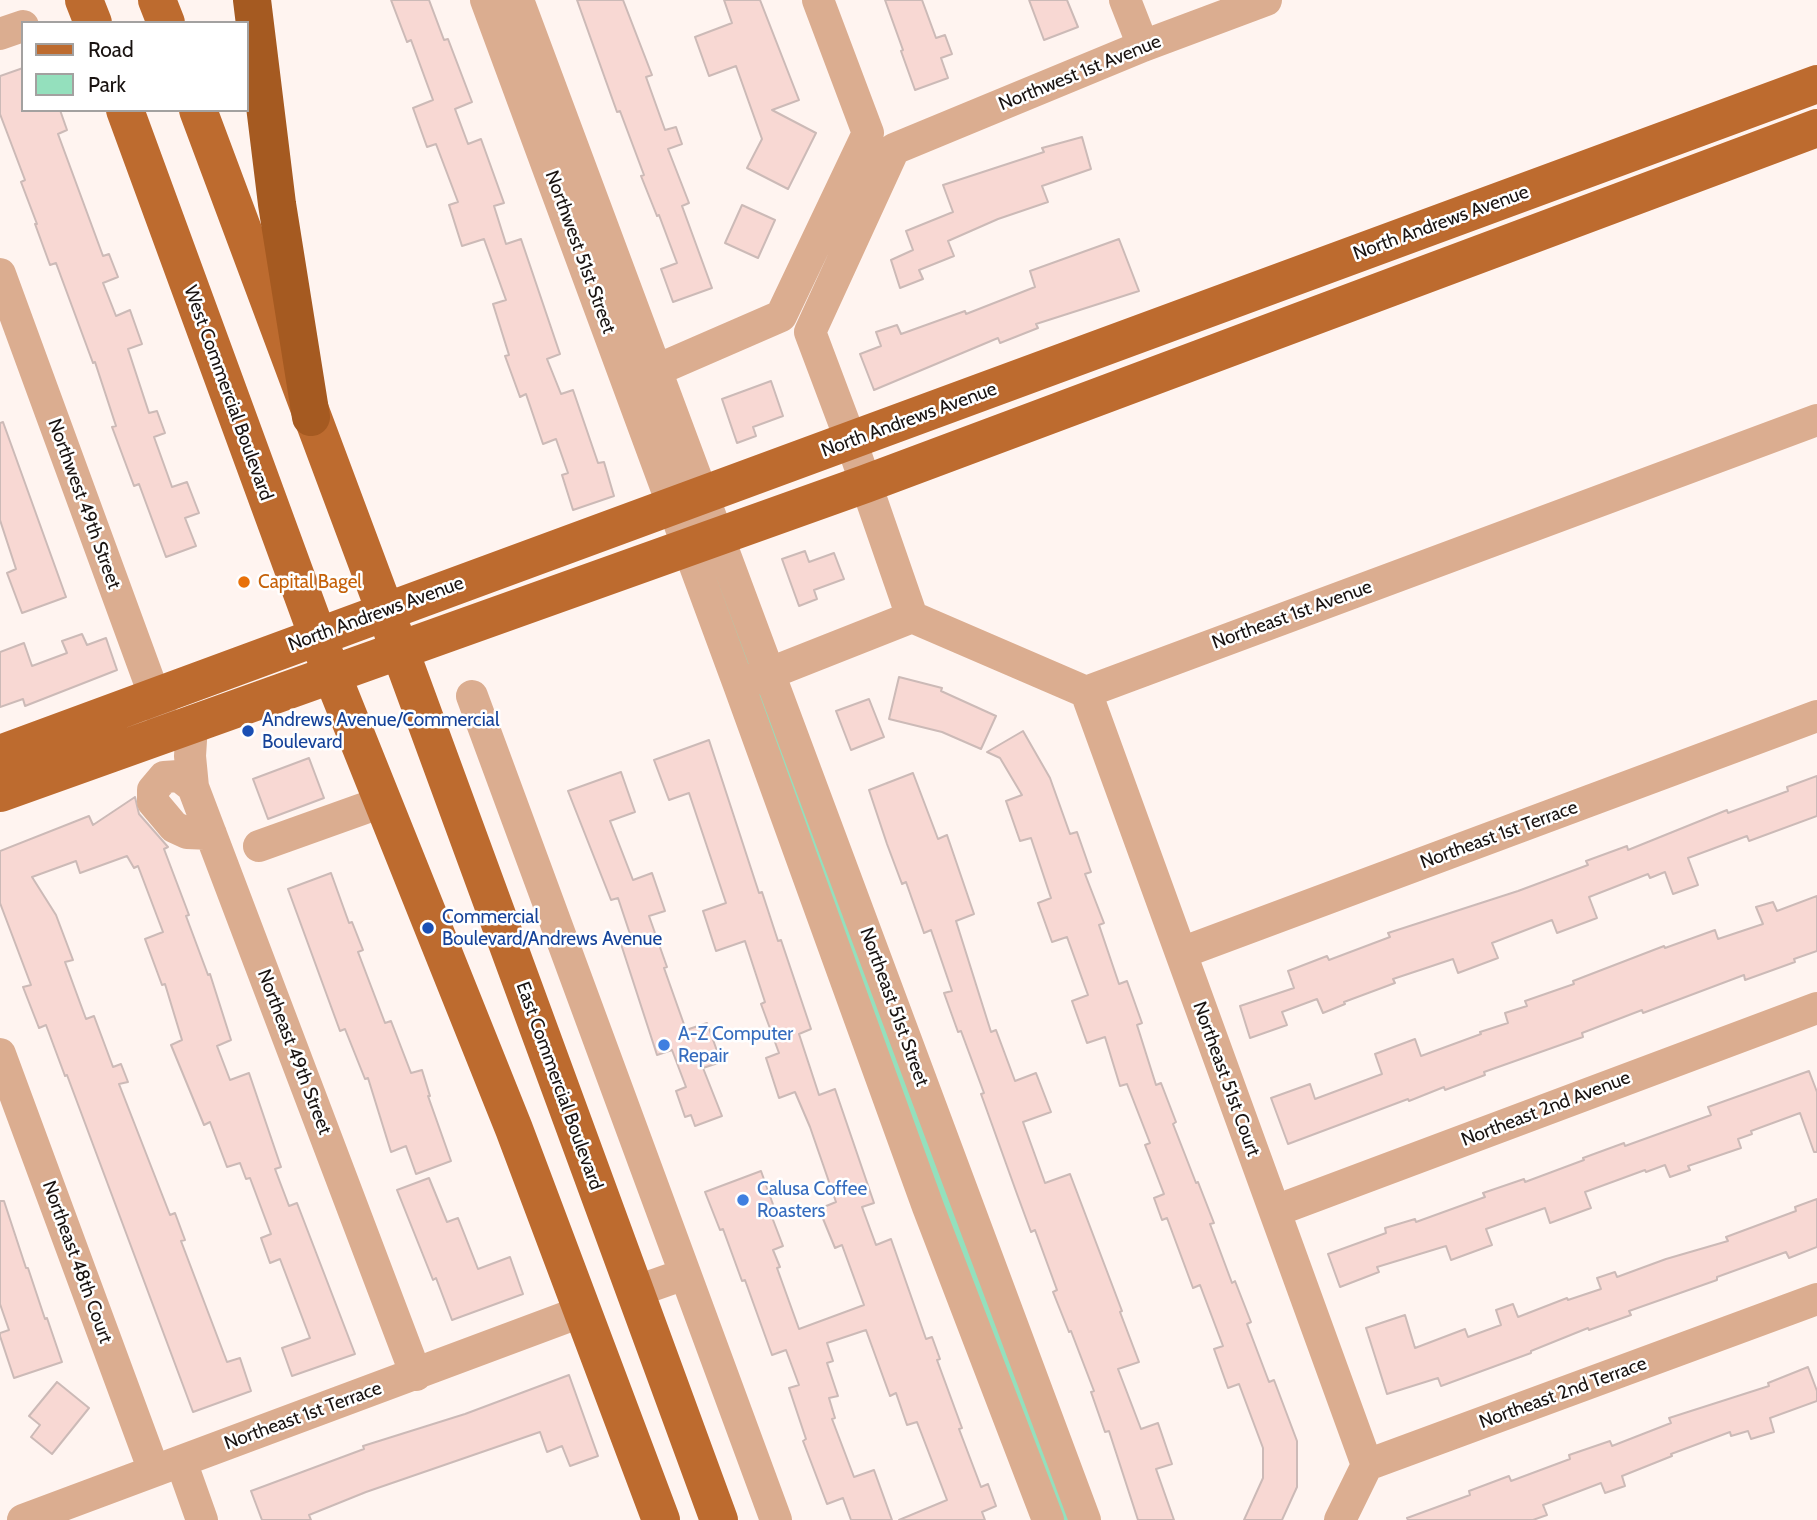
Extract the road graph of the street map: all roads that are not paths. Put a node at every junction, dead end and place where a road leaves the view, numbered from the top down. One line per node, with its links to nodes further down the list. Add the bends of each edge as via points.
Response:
1 (84, 0): 9 (main road)
2 (157, 0): 10 (main road)
3 (252, 0): 25 (highway, via 277,204)
4 (486, 0): 24 (street, Northwest 51st Street)
5 (518, 0): 23 (street, Northwest 51st Street)
6 (818, 0): 18 (street)
7 (1125, 0): 13 (street)
8 (1266, 0): 13 (street, Northwest 1st Avenue)
9 (92, 21)
10 (165, 21)
11 (21, 27): 12 (street)
12 (0, 34)
13 (1143, 46): 19 (street, Northwest 1st Avenue)
14 (1817, 84): 27 (main road, North Andrews Avenue)
15 (125, 112): 33 (main road, West Commercial Boulevard)
16 (199, 112): 25 (main road)
17 (1817, 128): 28 (main road)
18 (867, 133): 19 (street); 21 (street)
19 (894, 149): 22 (street)
20 (0, 274): 39 (street, Northwest 49th Street)
21 (781, 316): 22 (street); 23 (street)
22 (810, 332): 27 (street)
23 (657, 369): 24 (street); 29 (street, Northwest 51st Street)
24 (627, 380): 29 (street, Northwest 51st Street)
25 (311, 417): 31 (main road)
26 (1817, 420): 38 (street, Northeast 1st Avenue)
27 (851, 441): 28 (street); 29 (main road, North Andrews Avenue)
28 (865, 484): 30 (main road); 32 (street)
29 (688, 499): 30 (street, Northeast 51st Street); 31 (main road, North Andrews Avenue)
30 (704, 542): 34 (main road); 35 (street, Northeast 51st Street); 37 (street, Northeast 51st Street)
31 (384, 612): 33 (main road, North Andrews Avenue); 34 (main road)
32 (912, 617): 35 (street); 38 (street)
33 (317, 637): 36 (main road, West Commercial Boulevard); 39 (main road, North Andrews Avenue)
34 (400, 651): 36 (main road); 57 (main road, East Commercial Boulevard)
35 (771, 673): 37 (street); 53 (street, Northeast 51st Street)
36 (332, 675): 42 (main road); 46 (main road)
37 (739, 685): 54 (street, Northeast 51st Street)
38 (1086, 692): 49 (street, Northeast 51st Court)
39 (154, 695): 42 (street, Northwest 49th Street); 43 (main road, North Andrews Avenue)
40 (472, 696): 56 (street)
41 (1817, 716): 49 (street, Northeast 1st Terrace)
42 (180, 729): 44 (street, Northeast 49th Street, via 190,756); 45 (main road)
43 (0, 754)
44 (193, 787): 47 (street, Northeast 49th Street); 47 (street, via 179,776 164,777 153,790 153,802 174,828)
45 (0, 793)
46 (382, 802): 48 (street); 52 (main road)
47 (211, 834): 60 (street, Northeast 49th Street)
48 (259, 846)
49 (1181, 953): 55 (street, Northeast 51st Court)
50 (1817, 1008): 55 (street, Northeast 2nd Avenue)
51 (0, 1054): 62 (street, Northeast 48th Court)
52 (514, 1129): 57 (main road, via 539,1141 546,1150 596,1268); 59 (main road)
53 (964, 1194): 54 (street); 69 (street, Northeast 51st Street)
54 (928, 1207): 68 (street, Northeast 51st Street)
55 (1275, 1211): 61 (street, Northeast 51st Court)
56 (685, 1274): 57 (street); 67 (street)
57 (634, 1292): 63 (main road, East Commercial Boulevard)
58 (1817, 1299): 61 (street, Northeast 2nd Terrace)
59 (583, 1311): 60 (street, Northeast 1st Terrace); 63 (main road, via 622,1339 685,1493 696,1506); 66 (main road)
60 (416, 1375): 62 (street, Northeast 1st Terrace)
61 (1367, 1465): 70 (street)
62 (168, 1466): 64 (street, Northeast 1st Terrace); 65 (street, Northeast 48th Court)
63 (717, 1516)
64 (23, 1520)
65 (202, 1520)
66 (661, 1520)
67 (776, 1520)
68 (1048, 1520)
69 (1085, 1520)
70 (1340, 1520)

